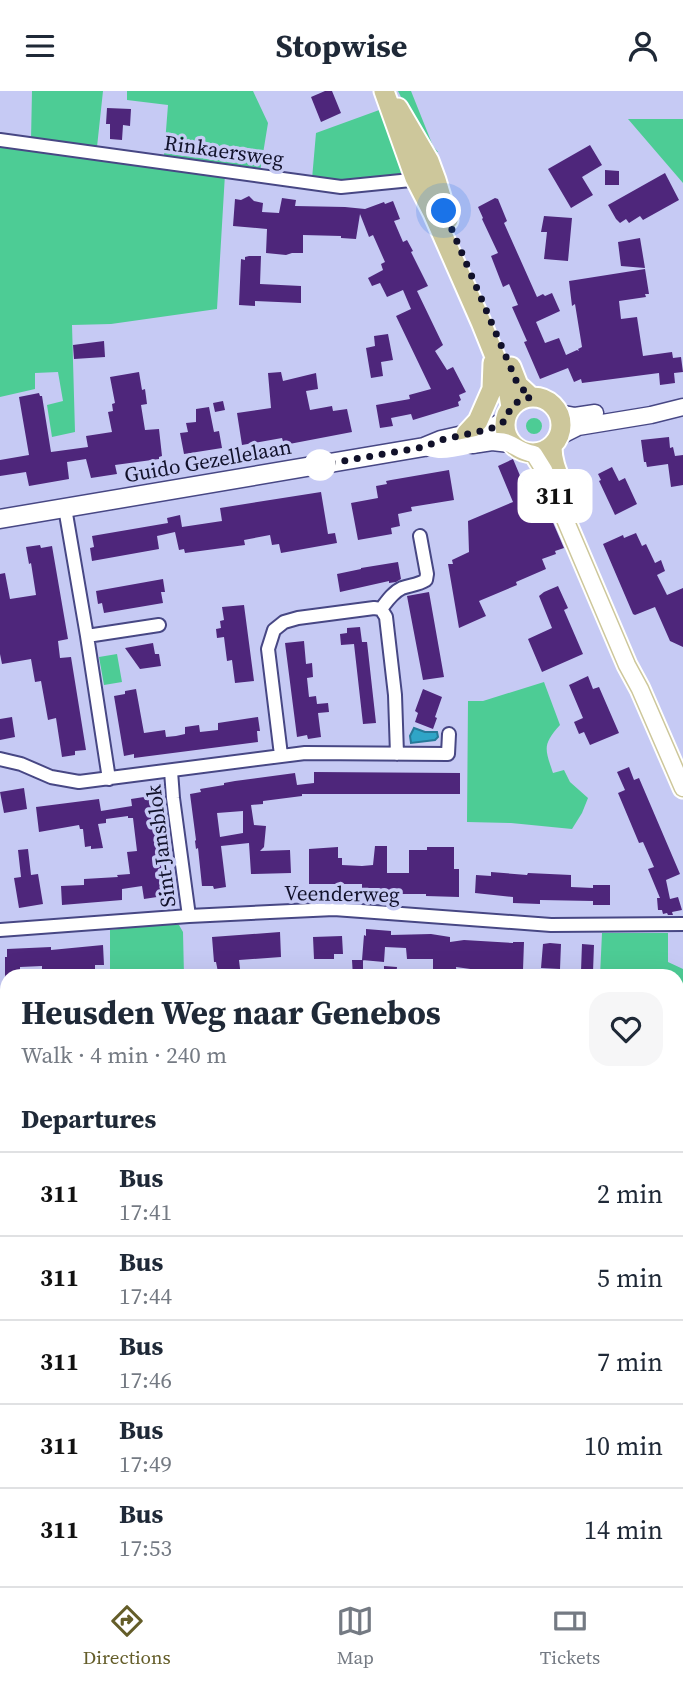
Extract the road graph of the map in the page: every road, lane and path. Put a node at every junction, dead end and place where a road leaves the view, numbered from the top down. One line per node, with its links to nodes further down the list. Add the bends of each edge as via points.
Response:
1 (386, 91): 3 (main road); 4 (main road)
2 (0, 139): 4 (street, Rinkaersweg, via 341,187)
3 (431, 160): 4 (street); 6 (main road, via 453,231 518,385)
4 (415, 178): 5 (main road)
5 (493, 355): 9 (main road, via 508,389); 10 (main road, via 492,390 478,421)
6 (531, 397): 8 (main road, via 547,401); 9 (main road, via 520,400)
7 (679, 408): 8 (street, via 575,416); 12 (street, via 578,426)
8 (559, 413): 12 (main road, via 562,424)
9 (508, 414): 10 (main road, Guido Gezellelaan, via 490,429); 11 (main road, via 505,433)
10 (466, 434): 13 (main road, Guido Gezellelaan)
11 (510, 443): 12 (main road, via 525,453); 13 (main road, Guido Gezellelaan, via 492,441 440,450)
12 (549, 446): 26 (main road, via 640,689)
13 (424, 447): 14 (main road, Guido Gezellelaan)
14 (65, 508): 15 (main road, Guido Gezellelaan); 19 (street)
15 (0, 519)
16 (420, 536): 17 (street, via 426,580 395,592)
17 (381, 609): 21 (street, via 386,617 394,682); 22 (street, via 320,614 284,622 274,630 268,649)
18 (159, 625): 19 (street)
19 (87, 636): 25 (street)
20 (449, 734): 21 (street, Sint-Jansblok, via 448,754)
21 (397, 754): 22 (street, Sint-Jansblok)
22 (281, 755): 24 (street, Sint-Jansblok)
23 (0, 759): 25 (street, Sint-Jansblok, via 65,781)
24 (171, 771): 25 (street, Sint-Jansblok); 27 (street, Sint-Jansblok)
25 (109, 779)
26 (683, 788)
27 (189, 916): 28 (street, Veenderweg, via 334,909 551,925); 29 (street, Veenderweg)
28 (683, 924)
29 (0, 930)

